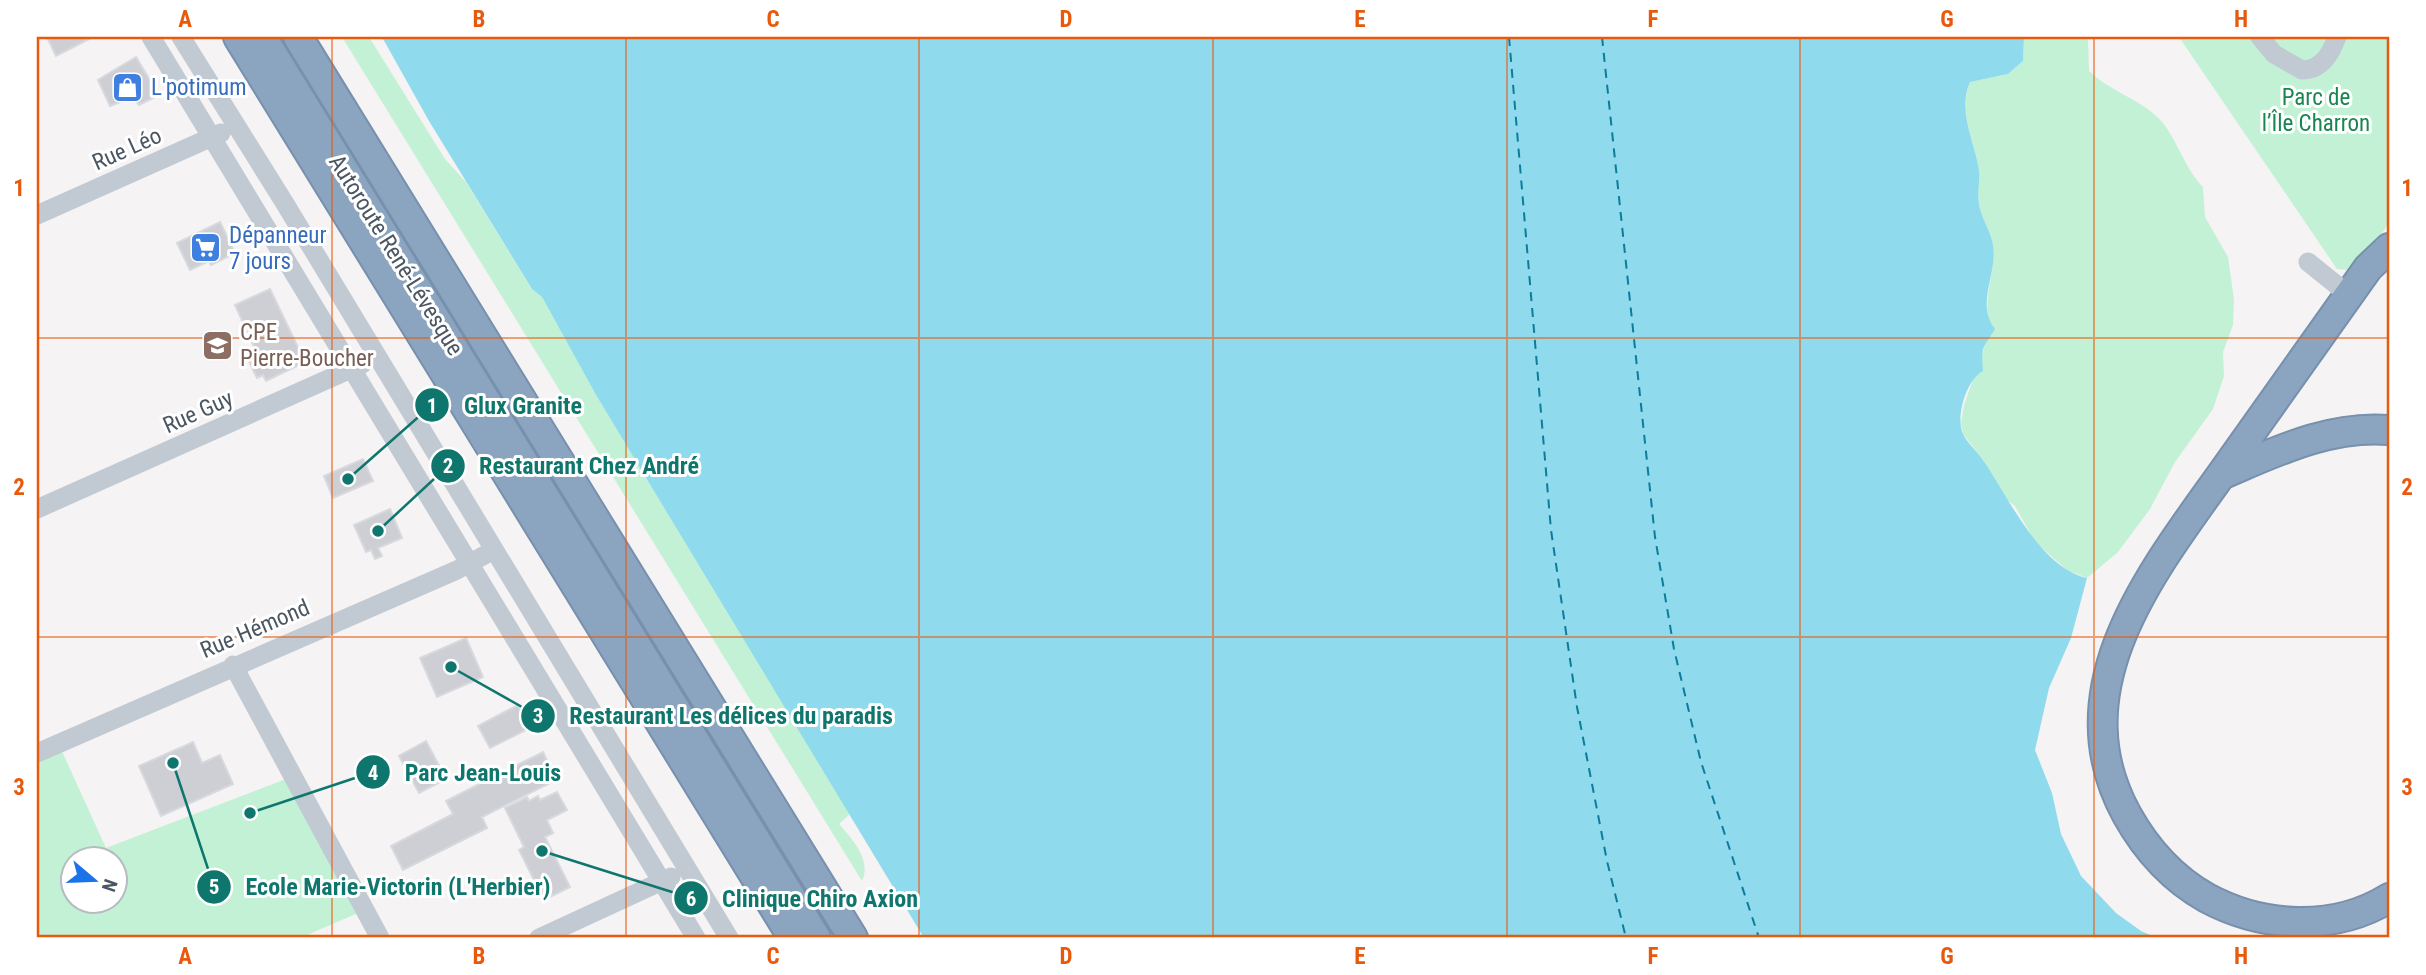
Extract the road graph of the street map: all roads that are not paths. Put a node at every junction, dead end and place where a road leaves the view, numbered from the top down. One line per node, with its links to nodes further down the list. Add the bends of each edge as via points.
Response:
1 (151, 37): 10 (street)
2 (181, 37): 9 (street)
3 (218, 37): 31 (highway)
4 (238, 37): 32 (highway)
5 (262, 37): 33 (highway, Autoroute René-Lévesque)
6 (298, 37): 34 (highway, Autoroute René-Lévesque)
7 (2260, 37): 8 (street, via 2284,61 2310,70 2326,59)
8 (2337, 37)
9 (236, 125): 10 (street, Rue Léo); 15 (street)
10 (212, 138): 11 (street, Rue Léo); 16 (street)
11 (37, 215)
12 (2389, 248): 14 (highway)
13 (2308, 262): 14 (street)
14 (2349, 295): 18 (highway)
15 (376, 355): 16 (street, Rue Guy); 20 (street)
16 (353, 369): 19 (street, Rue Guy); 21 (street)
17 (2389, 430): 18 (highway, via 2323,436)
18 (2221, 475): 26 (highway, via 2149,580 2115,652 2103,727 2106,761 2116,792 2158,859 2197,892 2237,911 2274,920 2316,921 2351,915)
19 (37, 509)
20 (494, 550): 21 (street, Rue Hémond); 24 (street)
21 (469, 563): 22 (street, Rue Hémond); 25 (street)
22 (233, 665): 23 (street, Rue Hémond); 27 (street)
23 (37, 753)
24 (687, 868): 25 (street); 30 (street)
25 (663, 883): 28 (street); 29 (street)
26 (2389, 898)
27 (380, 938)
28 (539, 938)
29 (696, 938)
30 (729, 938)
31 (771, 938)
32 (793, 938)
33 (816, 938)
34 (853, 938)

